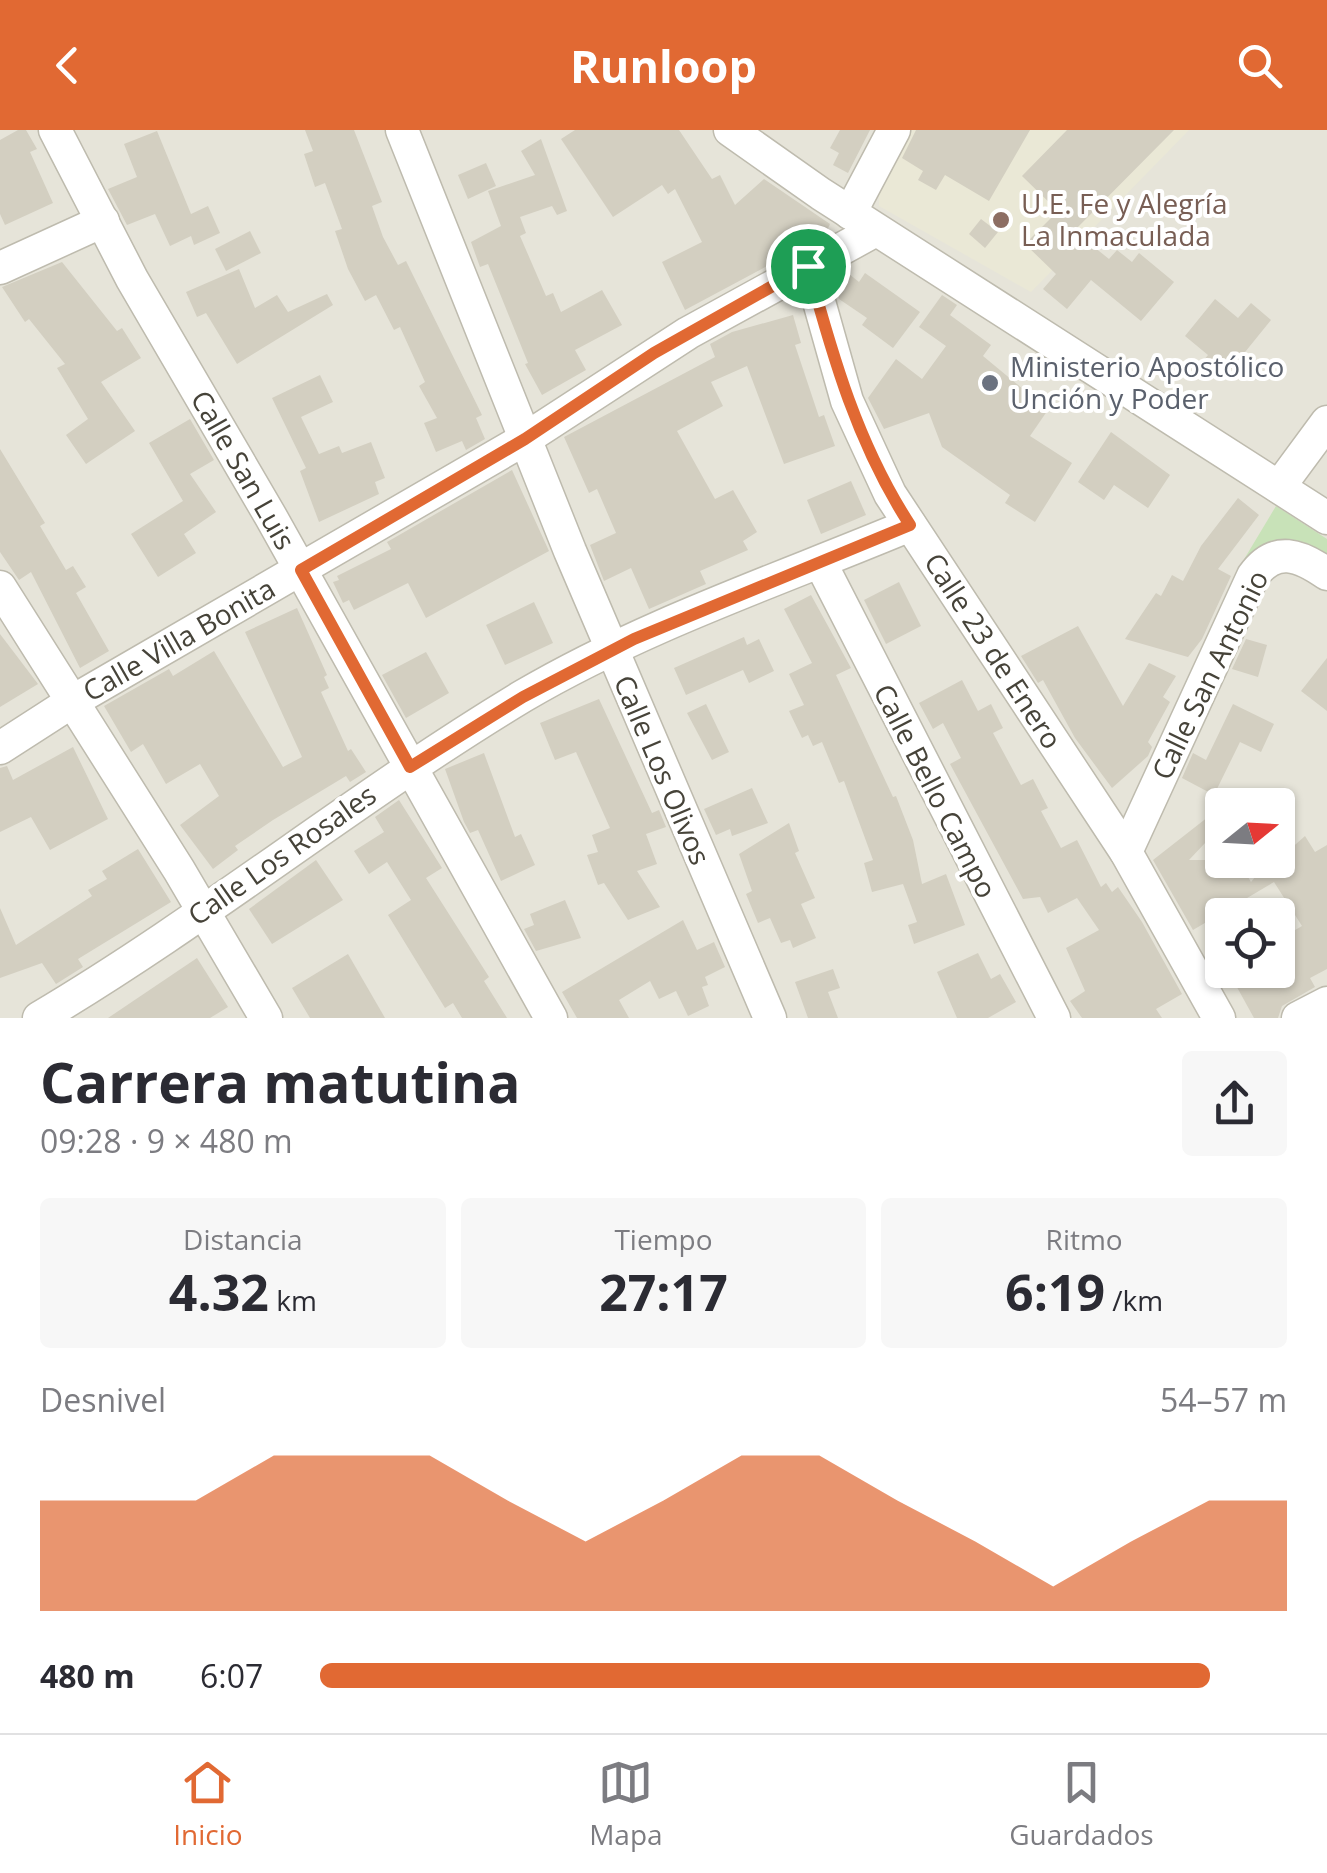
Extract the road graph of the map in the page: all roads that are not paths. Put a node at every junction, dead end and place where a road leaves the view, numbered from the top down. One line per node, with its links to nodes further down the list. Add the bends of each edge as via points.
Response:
1 (55, 130): 5 (street, Calle San Luis)
2 (402, 130): 10 (street, Calle Los Olivos)
3 (730, 130): 6 (street)
4 (894, 130): 6 (street)
5 (103, 221): 8 (street); 15 (street, Calle San Luis)
6 (863, 221): 7 (street, Calle Villa Bonita); 11 (street)
7 (808, 266): 10 (street, Calle Villa Bonita, via 654,353); 13 (street, Calle 23 de Enero, via 847,401)
8 (0, 268)
9 (1327, 422): 11 (street)
10 (525, 439): 15 (street, Calle Villa Bonita); 18 (street, Calle Los Olivos)
11 (1279, 487): 12 (street)
12 (1327, 518)
13 (910, 525): 14 (street, Calle Los Rosales); 22 (street, Calle 23 de Enero)
14 (820, 562): 18 (street, Calle Los Rosales); 29 (street, Calle Bello Campo)
15 (301, 570): 19 (street, Calle Villa Bonita); 21 (street, Calle San Luis)
16 (1327, 574): 22 (street, Calle San Antonio, via 1287,554 1268,560 1253,576)
17 (0, 586): 19 (street)
18 (612, 650): 21 (street, Calle Los Rosales); 28 (street, Calle Los Olivos)
19 (72, 701): 20 (street, Calle Villa Bonita); 23 (street)
20 (0, 748)
21 (410, 767): 23 (street, Calle Los Rosales); 27 (street, Calle San Luis)
22 (1126, 852): 30 (street, Calle 23 de Enero)
23 (203, 910): 25 (street, Calle Los Rosales); 26 (street)
24 (1327, 1003): 31 (street)
25 (39, 1018)
26 (266, 1018)
27 (550, 1018)
28 (770, 1018)
29 (1054, 1018)
30 (1219, 1018)
31 (1298, 1018)

